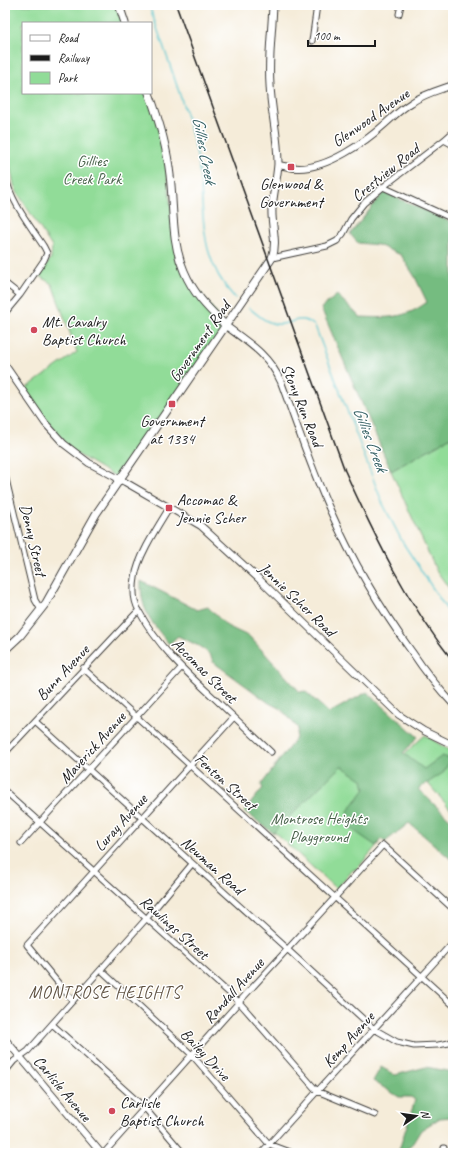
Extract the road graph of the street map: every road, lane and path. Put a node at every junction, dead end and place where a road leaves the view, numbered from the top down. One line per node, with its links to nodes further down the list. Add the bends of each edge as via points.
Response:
1 (119, 5): 6 (main road)
2 (273, 5): 13 (main road, Government Road, via 269,74)
3 (317, 5): 7 (street)
4 (401, 5): 5 (street)
5 (399, 14)
6 (125, 22)
7 (312, 41)
8 (453, 85): 13 (street, Glenwood Avenue, via 412,101 369,138 340,155 303,168)
9 (150, 94): 21 (main road, Stony Run Road, via 168,161 174,234 180,259 199,298)
10 (453, 132): 11 (street, Crestview Road)
11 (444, 140): 12 (street); 15 (street, Crestview Road)
12 (453, 145)
13 (278, 165): 17 (main road, Government Road, via 272,207 275,246)
14 (5, 175): 19 (street, via 13,200 47,254)
15 (383, 187): 16 (street); 17 (street, Crestview Road, via 359,208 337,241 327,246)
16 (453, 219)
17 (272, 258): 21 (main road, Government Road)
18 (5, 283): 19 (street)
19 (20, 295): 20 (street)
20 (5, 313)
21 (226, 326): 24 (main road, Government Road); 31 (street, Stony Run Road, via 261,352 274,367 330,510 348,547 381,607 403,640)
22 (5, 365): 24 (street, Jennie Scher Road, via 45,422 64,444 82,458)
23 (5, 475): 26 (street, Denny Street, via 35,600)
24 (120, 479): 25 (street, Jennie Scher Road); 26 (main road, Government Road, via 96,514)
25 (169, 508): 27 (street, Accomac Street, via 137,568 134,588); 35 (street, Jennie Scher Road, via 201,526 399,715)
26 (41, 610): 28 (main road, Government Road)
27 (139, 610): 29 (street, Bunn Avenue); 30 (street, Accomac Street, via 164,648)
28 (5, 650)
29 (83, 668): 32 (street, Fenton Street); 34 (street, Bunn Avenue)
30 (181, 668): 32 (street, Maverick Avenue); 33 (street, Accomac Street)
31 (453, 704)
32 (136, 717): 38 (street, Fenton Street); 39 (street, Maverick Avenue)
33 (234, 717): 36 (street, Accomac Street); 38 (street, Luray Avenue)
34 (35, 721): 37 (street, Bunn Avenue); 39 (street, Newman Road)
35 (453, 745)
36 (271, 752)
37 (5, 753)
38 (190, 766): 41 (street, Luray Avenue); 46 (street, Fenton Street)
39 (88, 770): 41 (street, Newman Road); 42 (street, Maverick Avenue)
40 (5, 791): 42 (street, Rawlings Street)
41 (142, 818): 44 (street, Newman Road); 45 (street, Luray Avenue)
42 (40, 823): 43 (street, Maverick Avenue); 45 (street, Rawlings Street)
43 (21, 843)
44 (192, 864): 48 (street); 50 (street, Newman Road)
45 (93, 871): 48 (street, Rawlings Street); 53 (street, Luray Avenue, via 26,946)
46 (335, 897): 47 (street, Randall Avenue, via 383,845); 50 (street, Randall Avenue); 52 (street, Fenton Street)
47 (453, 909)
48 (146, 919): 51 (street); 54 (street, Rawlings Street)
49 (453, 942): 52 (street, Kemp Avenue)
50 (287, 950): 54 (street, Randall Avenue); 57 (street, Newman Road)
51 (101, 970): 53 (street); 60 (street, Bailey Drive)
52 (421, 977): 55 (street, Fenton Street); 57 (street, Kemp Avenue)
53 (73, 1001): 56 (street)
54 (239, 1002): 60 (street, Randall Avenue); 63 (street, Rawlings Street)
55 (453, 1005)
56 (52, 1024): 61 (street); 64 (street)
57 (374, 1030): 59 (street, Newman Road, via 409,1045 428,1046); 63 (street, Kemp Avenue)
58 (5, 1039): 61 (street, Carlisle Avenue)
59 (451, 1042)
60 (192, 1055): 64 (street, Randall Avenue); 66 (street, Bailey Drive)
61 (20, 1057): 62 (street); 67 (street, Carlisle Avenue)
62 (5, 1072)
63 (317, 1091): 65 (street); 66 (street, Kemp Avenue)
64 (144, 1107): 67 (street, Randall Avenue); 68 (street)
65 (375, 1115)
66 (269, 1144): 69 (street, Kemp Avenue); 70 (street, Bailey Drive)
67 (102, 1153)
68 (183, 1153)
69 (261, 1153)
70 (292, 1153)

